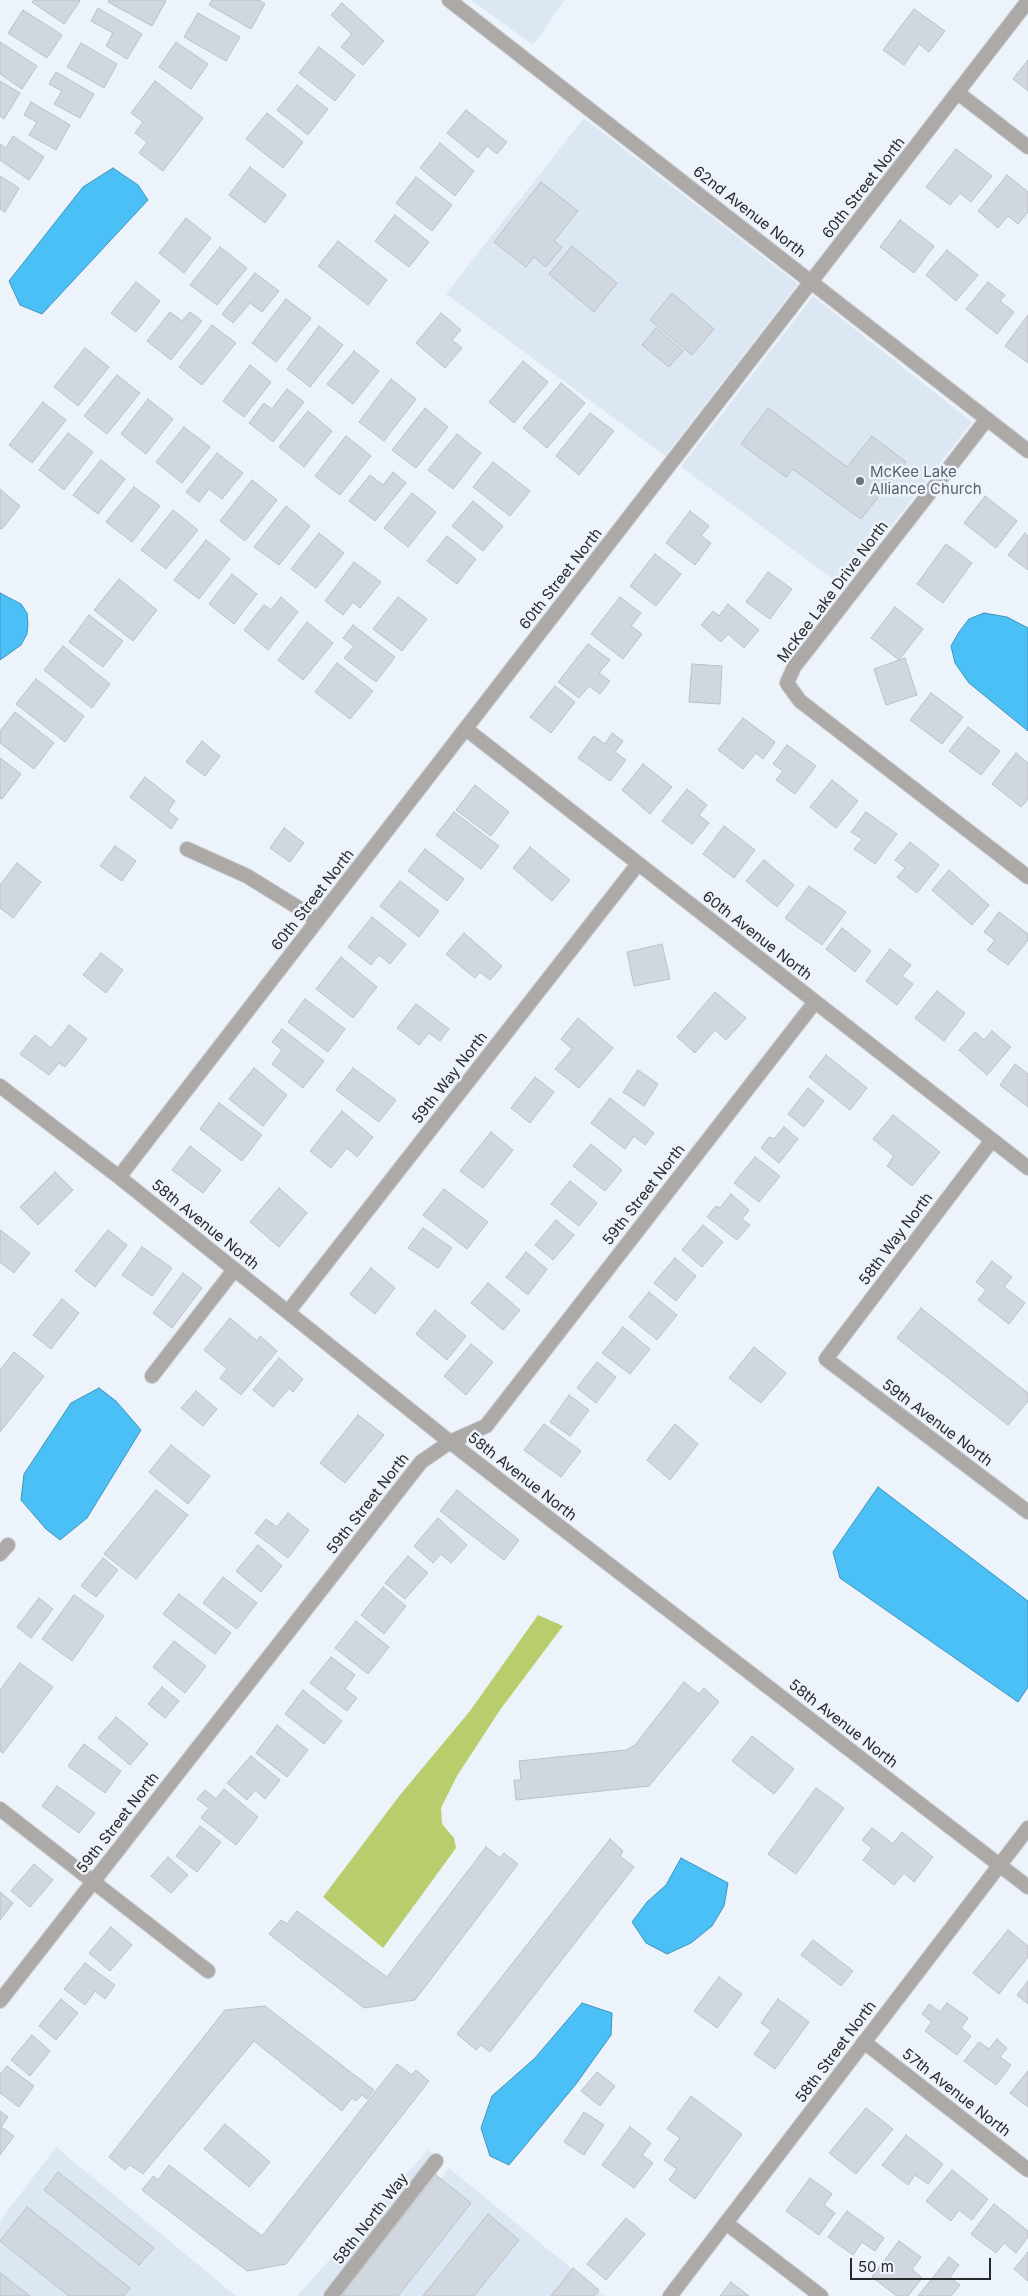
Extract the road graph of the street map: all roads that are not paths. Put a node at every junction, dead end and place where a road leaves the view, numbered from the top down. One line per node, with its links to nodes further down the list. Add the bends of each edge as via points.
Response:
1 (449, 0): 5 (street, 62nd Avenue North)
2 (1028, 1): 3 (street, 60th Street North)
3 (958, 93): 4 (street); 5 (street, 60th Street North)
4 (1028, 147)
5 (812, 281): 6 (street, 62nd Avenue North); 8 (street, 60th Street North)
6 (987, 419): 7 (street, 62nd Avenue North); 11 (street, McKee Lake Drive North, via 794,667 786,683 800,701)
7 (1028, 451)
8 (466, 729): 10 (street, 60th Avenue North); 12 (street, 60th Street North)
9 (187, 849): 12 (street, via 247,876)
10 (638, 864): 13 (street, 60th Avenue North); 19 (street, 59th Way North)
11 (1028, 877)
12 (318, 920): 17 (street, 60th Street North)
13 (815, 1002): 15 (street, 60th Avenue North); 22 (street, 59th Street North, via 486,1426)
14 (0, 1087): 17 (street, 58th Avenue North)
15 (992, 1140): 16 (street, 60th Avenue North); 20 (street, 58th Way North)
16 (1028, 1168)
17 (119, 1177): 18 (street, 58th Avenue North)
18 (234, 1270): 19 (street, 58th Avenue North); 21 (street)
19 (288, 1312): 22 (street, 58th Avenue North)
20 (826, 1359): 23 (street, 59th Avenue North)
21 (152, 1376)
22 (450, 1442): 26 (street, 58th Avenue North); 27 (street, 59th Street North, via 422,1462)
23 (1028, 1512)
24 (0, 1810): 27 (street)
25 (1028, 1828): 26 (street, 58th Street North)
26 (1000, 1865): 28 (street, 58th Avenue North); 31 (street, 58th Street North)
27 (93, 1882): 29 (street); 30 (street, 59th Street North)
28 (1028, 1887)
29 (208, 1971)
30 (0, 2000)
31 (864, 2042): 33 (street, 57th Avenue North); 34 (street, 58th Street North)
32 (436, 2161): 35 (street, 58th North Way)
33 (1028, 2170)
34 (726, 2222): 36 (street, 58th Street North); 37 (street)
35 (331, 2296)
36 (670, 2296)
37 (821, 2296)

